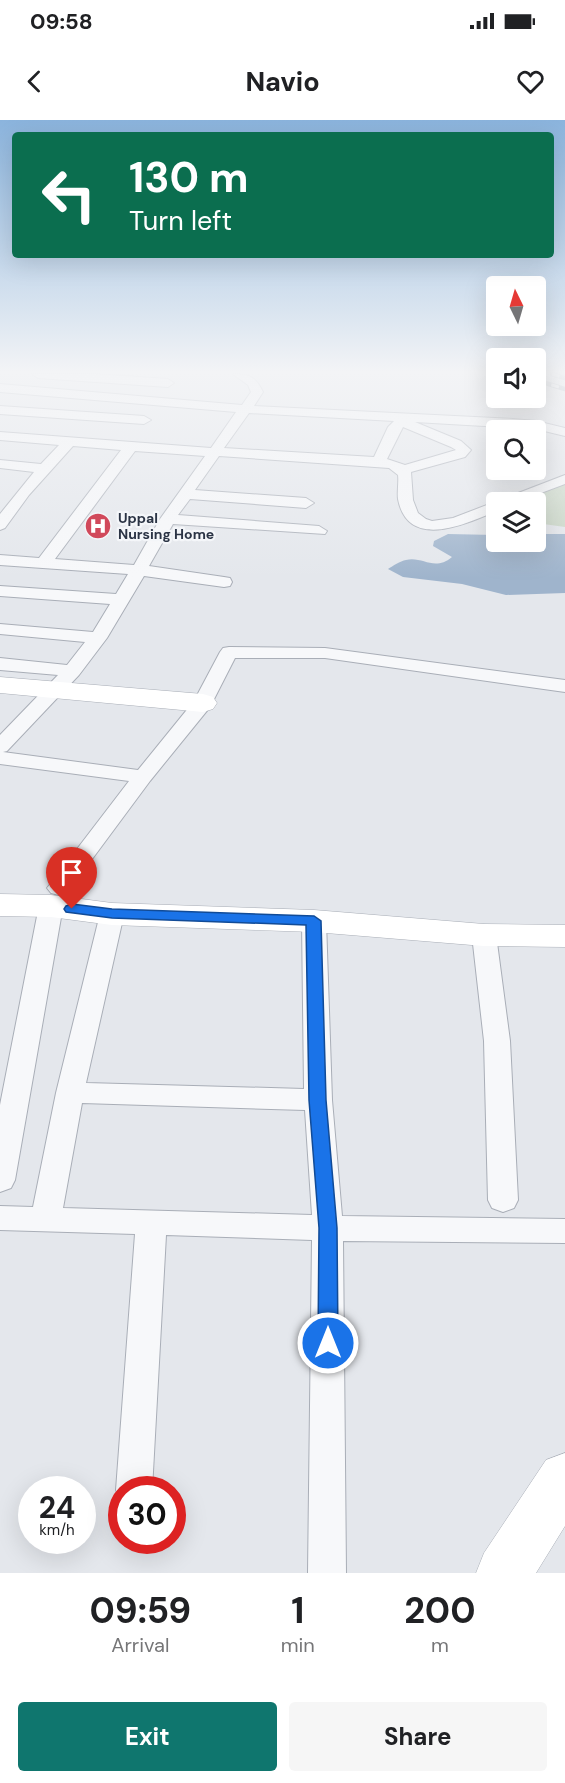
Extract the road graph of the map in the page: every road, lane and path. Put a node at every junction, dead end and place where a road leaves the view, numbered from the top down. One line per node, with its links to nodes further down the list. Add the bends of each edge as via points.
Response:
1 (69, 442): 10 (street)
2 (78, 442): 6 (street)
3 (222, 442): 7 (street)
4 (388, 442): 8 (street)
5 (451, 442): 11 (street, via 464,450)
6 (131, 447): 7 (street); 23 (street)
7 (215, 452): 8 (street); 16 (street)
8 (379, 462): 11 (street)
9 (0, 465): 10 (street)
10 (45, 469): 14 (street)
11 (403, 470): 18 (street, via 405,500 422,525 449,524)
12 (565, 479): 15 (street)
13 (8, 490): 14 (street)
14 (24, 492): 20 (street)
15 (531, 492)
16 (185, 494): 17 (street); 19 (street)
17 (306, 502)
18 (486, 510)
19 (168, 519): 21 (street); 24 (street)
20 (0, 525)
21 (319, 531)
22 (0, 560): 23 (street)
23 (43, 564): 24 (street)
24 (139, 570): 25 (street); 27 (street)
25 (224, 582)
26 (0, 591): 27 (street)
27 (121, 600): 29 (street)
28 (0, 629): 29 (street)
29 (98, 638): 31 (street)
30 (0, 664): 31 (street)
31 (64, 681): 32 (main road); 34 (main road); 35 (street)
32 (0, 685)
33 (565, 686): 34 (street, via 325,653 229,652)
34 (203, 704): 37 (street)
35 (0, 747)
36 (0, 758): 37 (street)
37 (143, 777): 39 (street)
38 (0, 883): 39 (main road)
39 (55, 897): 40 (main road); 41 (main road); 42 (main road, via 124,893 318,898 483,912); 48 (street)
40 (0, 905)
41 (112, 914): 43 (main road); 46 (street)
42 (565, 914)
43 (314, 921): 44 (main road); 47 (street)
44 (484, 934): 45 (main road); 49 (street, via 496,1041)
45 (565, 936)
46 (70, 1094): 47 (street); 51 (street)
47 (318, 1100): 53 (street)
48 (0, 1180)
49 (503, 1200)
50 (0, 1218): 51 (street)
51 (46, 1220): 52 (street)
52 (151, 1223): 53 (street); 55 (street)
53 (328, 1228): 54 (street); 57 (street)
54 (565, 1231)
55 (135, 1476)
56 (562, 1486): 58 (main road)
57 (327, 1573)
58 (504, 1573)

